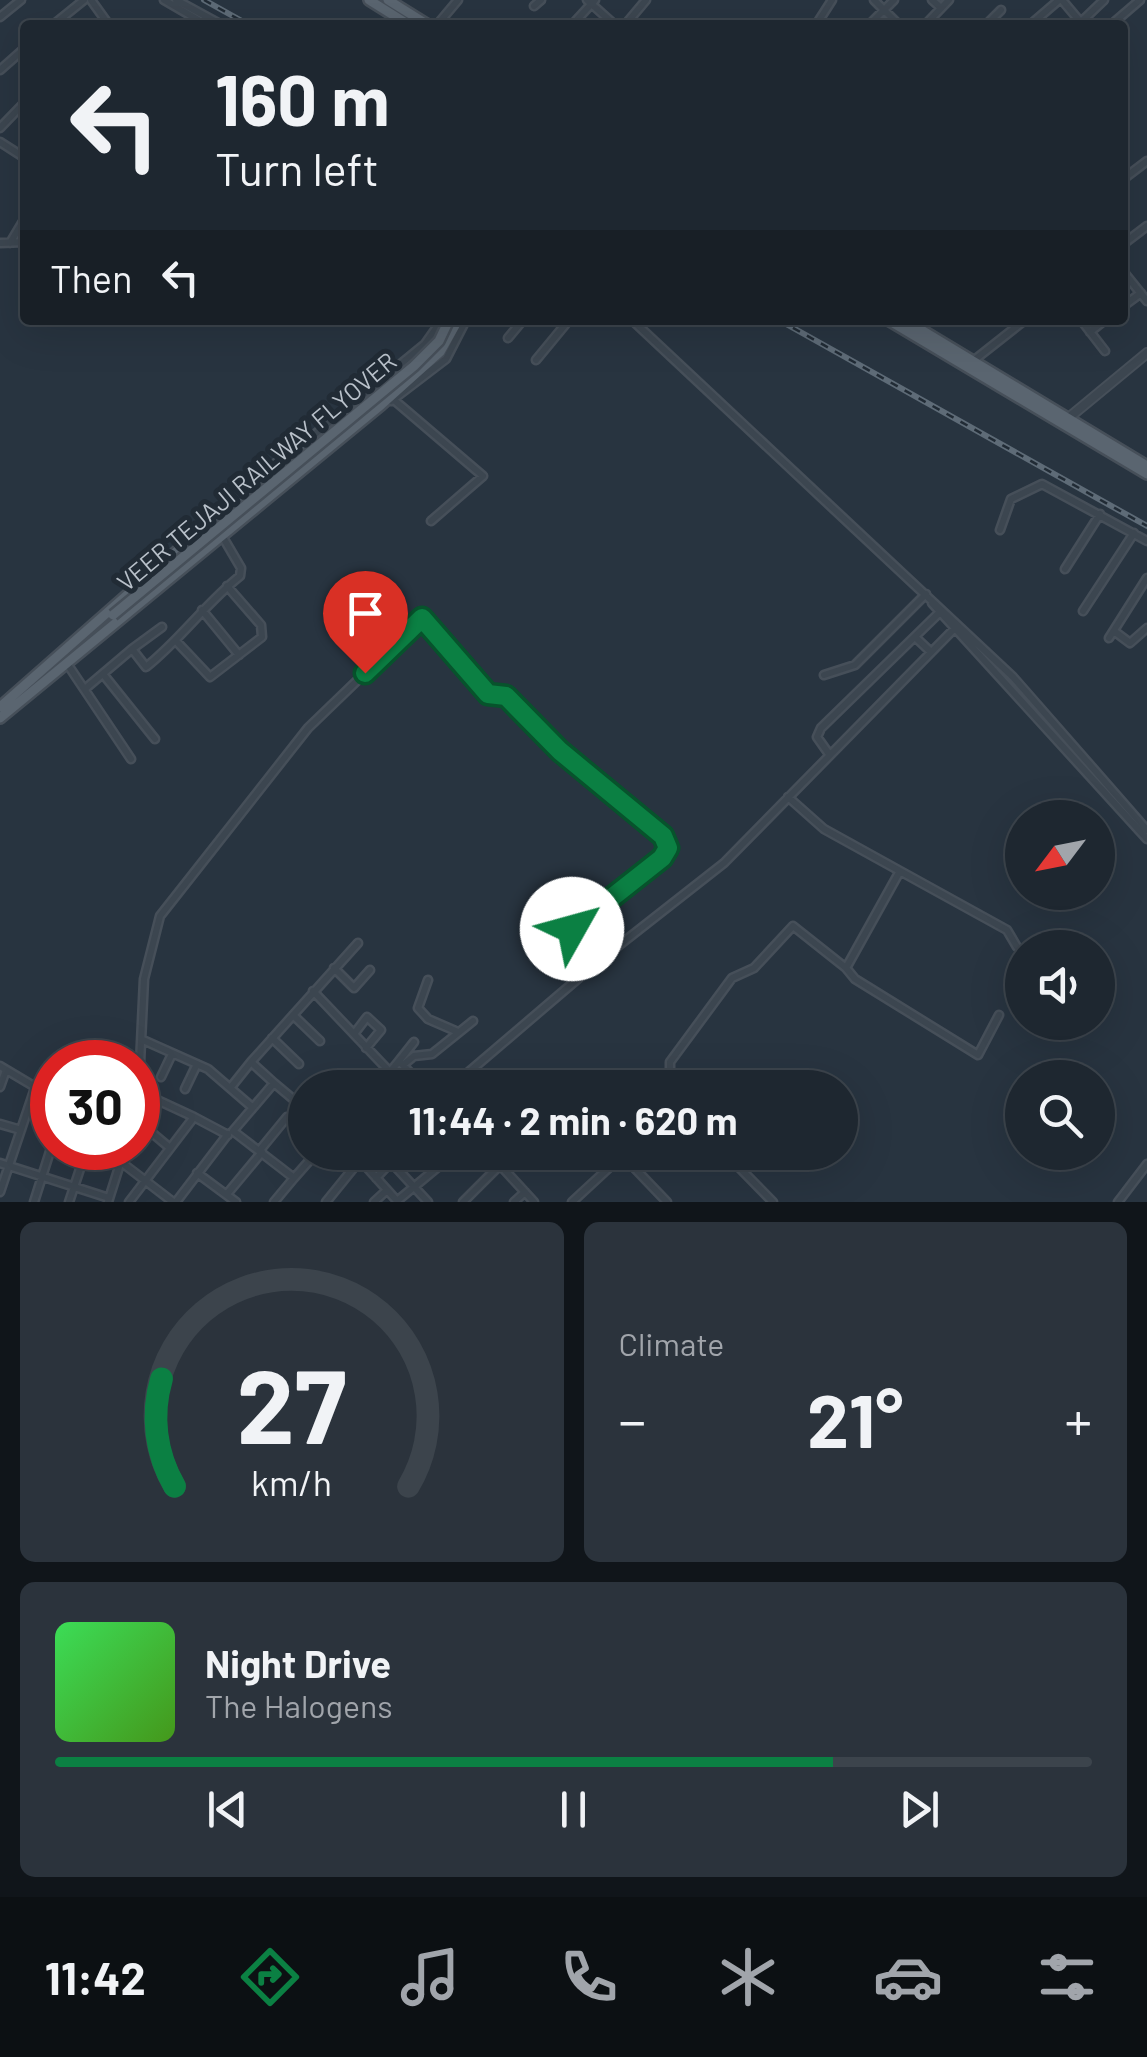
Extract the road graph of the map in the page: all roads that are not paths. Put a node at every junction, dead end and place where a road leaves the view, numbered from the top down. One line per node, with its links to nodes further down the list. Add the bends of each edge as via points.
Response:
1 (21, 0): 21 (street)
2 (87, 0): 22 (street); 23 (street)
3 (164, 0): 24 (street)
4 (176, 0): 25 (street)
5 (359, 0): 26 (main road)
6 (369, 0): 27 (main road)
7 (388, 0): 28 (main road)
8 (458, 0): 29 (street)
9 (646, 0): 31 (street)
10 (874, 0): 19 (street)
11 (894, 0): 19 (street)
12 (932, 0): 18 (street)
13 (949, 0): 18 (street)
14 (1061, 0): 36 (street); 37 (street)
15 (1104, 0): 38 (street)
16 (1140, 0): 39 (street)
17 (591, 1): 30 (street)
18 (941, 8): 34 (street)
19 (884, 10): 32 (street); 33 (street)
20 (1000, 10): 35 (street)
21 (0, 17)
22 (60, 20)
23 (105, 20)
24 (198, 20)
25 (213, 20)
26 (391, 20)
27 (401, 20)
28 (420, 20)
29 (440, 20)
30 (610, 20)
31 (629, 20)
32 (874, 20)
33 (894, 20)
34 (930, 20)
35 (991, 20)
36 (1036, 20)
37 (1078, 20)
38 (1086, 20)
39 (1117, 20)
40 (20, 52): 41 (street)
41 (0, 70)
42 (20, 107): 43 (street)
43 (0, 128)
44 (20, 226): 45 (street)
45 (10, 242): 46 (street); 47 (street)
46 (20, 242)
47 (0, 243)
48 (1128, 278): 49 (street)
49 (1140, 293): 50 (street); 51 (street)
50 (1147, 301)
51 (1128, 302)
52 (441, 325): 74 (street)
53 (444, 325): 95 (main road, VEER TEJAJI RAILWAY FLYOVER, bridge, via 422,358)
54 (455, 325): 71 (main road, bridge, via 440,352)
55 (463, 325): 70 (street, via 446,359)
56 (519, 325): 65 (street)
57 (565, 325): 68 (street)
58 (637, 325): 86 (street)
59 (897, 325): 72 (main road)
60 (913, 325): 69 (main road)
61 (1019, 325): 69 (street)
62 (1084, 325): 64 (street)
63 (1099, 325): 64 (street)
64 (1090, 332): 66 (street)
65 (508, 338)
66 (1105, 351)
67 (1147, 353): 72 (street)
68 (536, 360)
69 (972, 361): 72 (main road)
70 (394, 400): 71 (street); 78 (street, via 483,476)
71 (380, 405): 73 (main road)
72 (1065, 421): 75 (main road); 76 (main road)
73 (323, 449): 74 (main road); 81 (main road)
74 (291, 454): 95 (main road)
75 (1147, 466)
76 (1147, 474)
77 (1100, 514): 79 (street, via 1042,484 1012,499); 80 (street); 83 (street)
78 (431, 521)
79 (1000, 530)
80 (1134, 533): 82 (street); 89 (street)
81 (222, 534): 85 (street, via 241,568); 95 (main road)
82 (1147, 541)
83 (1065, 569)
84 (1147, 578): 91 (street, via 1111,635 1128,643)
85 (227, 586): 87 (street); 98 (street, via 264,632)
86 (926, 594): 88 (street); 101 (street, via 855,665); 109 (street, via 1013,677)
87 (202, 610): 94 (street); 98 (street)
88 (939, 612): 92 (street); 93 (street)
89 (1084, 612)
90 (162, 627): 96 (street)
91 (1147, 628)
92 (954, 629): 97 (street); 110 (street)
93 (915, 637): 97 (street); 106 (street, via 821,728 818,736)
94 (177, 642): 96 (street, via 146,667); 98 (street, via 210,677)
95 (80, 644): 103 (main road); 104 (main road)
96 (132, 649): 100 (street)
97 (930, 652): 106 (street)
98 (239, 655)
99 (68, 665): 102 (street)
100 (103, 674): 102 (street); 105 (street)
101 (824, 676)
102 (86, 688): 107 (street)
103 (0, 707)
104 (0, 718)
105 (155, 740)
106 (829, 754): 108 (street)
107 (131, 759)
108 (788, 796): 111 (street, via 824,829); 114 (street, via 724,863)
109 (1147, 830)
110 (1147, 839)
111 (900, 871): 112 (street); 116 (street)
112 (1008, 930)
113 (358, 942): 115 (street)
114 (594, 965): 126 (street, via 572,929 662,858 668,848 663,836 560,751 506,696 488,694 422,618 308,728 160,916 144,978); 140 (street)
115 (334, 968): 117 (street, via 354,988); 119 (street)
116 (846, 968): 121 (street, via 978,1055); 141 (street, via 798,926 790,927 754,968 732,978 673,1056)
117 (370, 970)
118 (428, 980): 123 (street, via 418,1008 428,1020)
119 (314, 991): 120 (street); 124 (street)
120 (292, 1015): 125 (street); 127 (street)
121 (999, 1015)
122 (473, 1021): 123 (street)
123 (459, 1032): 133 (street, via 432,1054)
124 (354, 1034): 130 (street); 130 (street, via 367,1018 381,1030)
125 (272, 1038): 132 (street); 135 (street)
126 (143, 1040)
127 (320, 1041)
128 (414, 1042): 133 (street)
129 (160, 1048): 131 (street)
130 (366, 1048): 137 (street)
131 (172, 1054): 134 (street); 142 (street)
132 (251, 1062): 143 (street); 146 (street)
133 (401, 1063): 138 (street); 139 (street)
134 (198, 1064): 146 (street); 147 (street)
135 (299, 1064)
136 (3, 1068): 144 (street); 145 (street)
137 (388, 1070)
138 (392, 1070)
139 (408, 1070)
140 (471, 1070)
141 (670, 1070)
142 (161, 1077)
143 (274, 1083): 148 (street); 151 (street)
144 (30, 1084)
145 (0, 1087)
146 (231, 1087): 151 (street)
147 (186, 1089)
148 (288, 1095)
149 (160, 1101): 152 (street)
150 (30, 1105): 155 (street)
151 (252, 1108): 156 (street)
152 (194, 1117): 156 (street); 158 (street)
153 (287, 1117): 159 (street)
154 (0, 1124): 155 (street)
155 (21, 1130): 162 (street)
156 (230, 1133): 159 (street); 178 (street)
157 (160, 1140): 158 (street)
158 (170, 1148): 182 (street)
159 (261, 1152): 180 (street); 188 (street)
160 (0, 1162): 162 (street)
161 (1147, 1164): 209 (street)
162 (10, 1165): 179 (street); 186 (street)
163 (44, 1170): 179 (street)
164 (80, 1170): 184 (street)
165 (118, 1170): 190 (street)
166 (132, 1170): 182 (street)
167 (301, 1170): 180 (street)
168 (352, 1170): 199 (street)
169 (369, 1170): 181 (street)
170 (384, 1170): 181 (street)
171 (399, 1170): 183 (street)
172 (434, 1170): 183 (street)
173 (495, 1170): 203 (street)
174 (505, 1170): 187 (street)
175 (607, 1170): 206 (street)
176 (638, 1170): 207 (street)
177 (742, 1170): 208 (street)
178 (198, 1172): 188 (street); 194 (street)
179 (42, 1176): 184 (street); 191 (street)
180 (294, 1178): 189 (street)
181 (376, 1178): 185 (street)
182 (146, 1181): 193 (street); 194 (street)
183 (414, 1186): 201 (street); 202 (street)
184 (74, 1187): 190 (street); 192 (street)
185 (387, 1190): 200 (street); 201 (street)
186 (0, 1192)
187 (525, 1192): 204 (street); 205 (street)
188 (226, 1193): 195 (street); 196 (street)
189 (281, 1193): 197 (street); 198 (street)
190 (108, 1200)
191 (34, 1202)
192 (69, 1202)
193 (130, 1202)
194 (174, 1202)
195 (216, 1202)
196 (236, 1202)
197 (274, 1202)
198 (292, 1202)
199 (326, 1202)
200 (374, 1202)
201 (397, 1202)
202 (428, 1202)
203 (464, 1202)
204 (514, 1202)
205 (534, 1202)
206 (572, 1202)
207 (666, 1202)
208 (773, 1202)
209 (1118, 1202)

